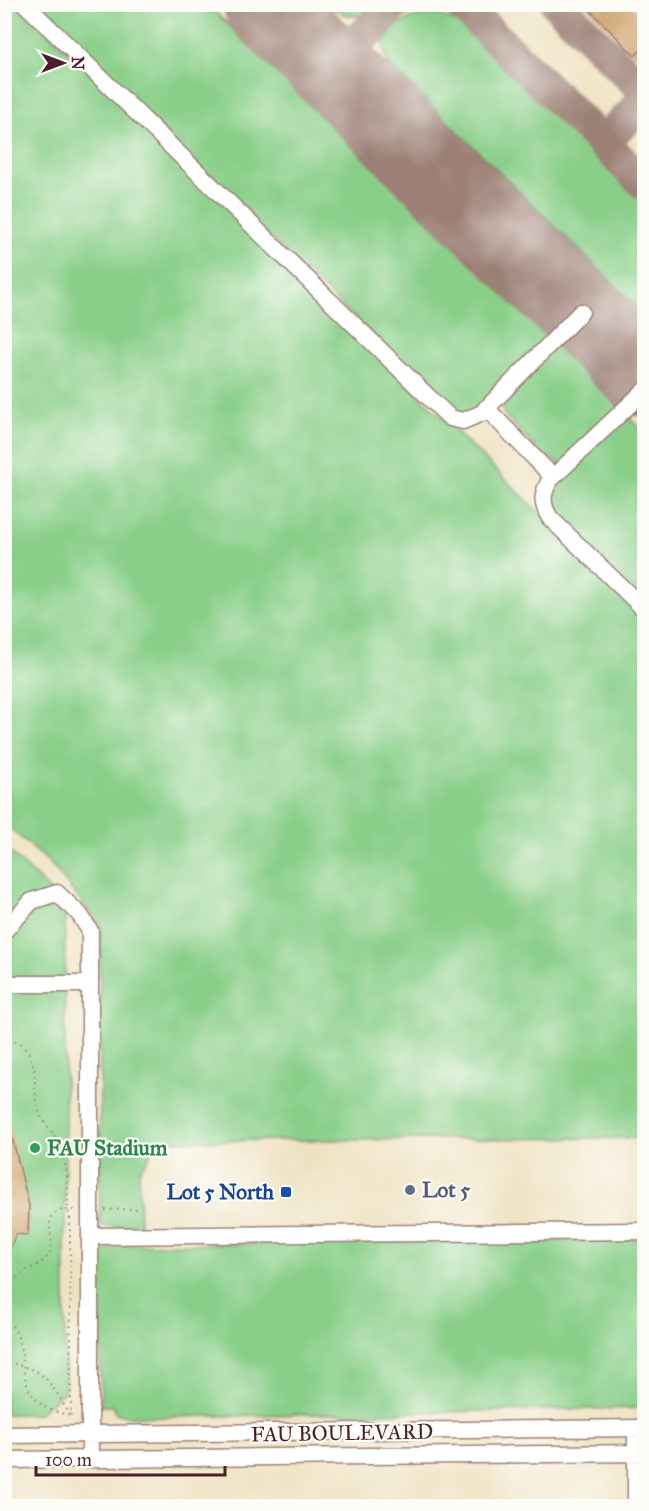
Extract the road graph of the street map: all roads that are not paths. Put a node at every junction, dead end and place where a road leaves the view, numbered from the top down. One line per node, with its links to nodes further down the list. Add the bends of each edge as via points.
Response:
1 (25, 4): 4 (street, via 443,414 463,421)
2 (581, 312): 4 (street)
3 (645, 391): 5 (street)
4 (486, 408): 5 (street)
5 (554, 477): 6 (street, via 543,498 550,518)
6 (645, 609)
7 (4, 931): 9 (street, via 32,901 57,892 90,931)
8 (4, 984): 9 (street)
9 (89, 984): 11 (street)
10 (645, 1231): 11 (street)
11 (90, 1236): 13 (street)
12 (640, 1428): 13 (street, FAU BOULEVARD); 15 (street)
13 (90, 1434): 14 (street, FAU BOULEVARD); 16 (street)
14 (4, 1435)
15 (640, 1453): 16 (street, FAU BOULEVARD); 18 (street)
16 (90, 1459): 17 (street, FAU BOULEVARD)
17 (4, 1460)
18 (636, 1506)

